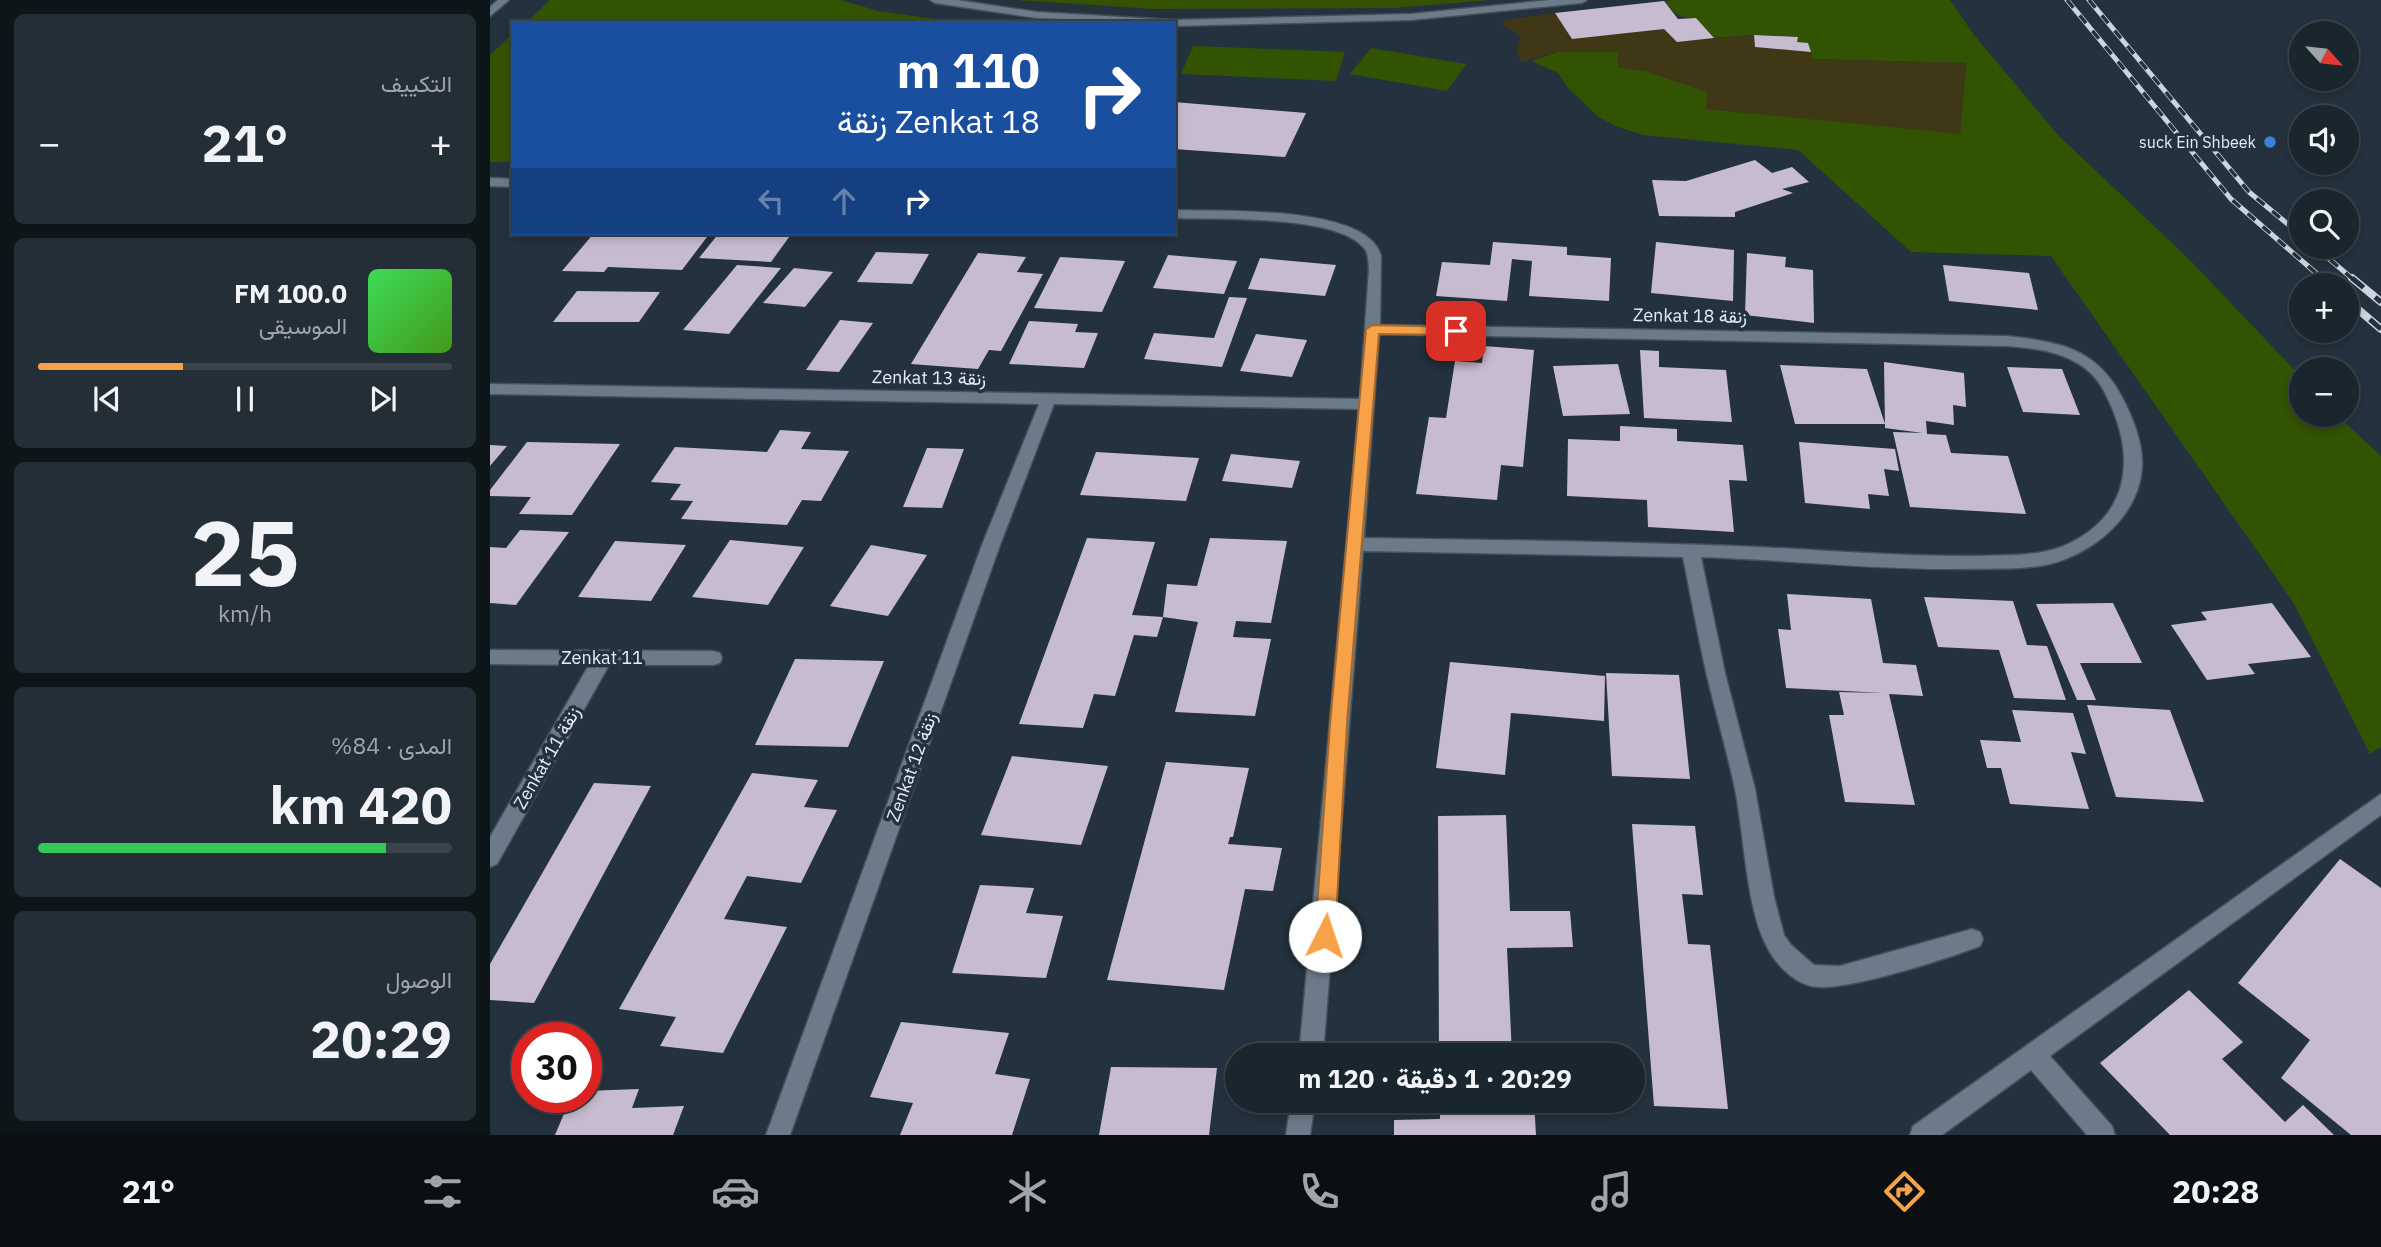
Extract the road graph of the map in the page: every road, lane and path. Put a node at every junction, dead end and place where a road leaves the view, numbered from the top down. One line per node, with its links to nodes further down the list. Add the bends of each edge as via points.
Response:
1 (504, 0): 4 (street)
2 (935, 0): 5 (street, via 1037,15)
3 (1582, 0): 6 (street, via 1410,18)
4 (490, 13)
5 (1139, 21)
6 (1176, 23)
7 (490, 182): 8 (street)
8 (511, 183)
9 (1176, 214): 10 (street, via 1308,220 1359,235 1373,249 1376,269)
10 (1373, 329): 13 (street); 15 (street, Zenkat 18 زنقة, via 2047,345 2093,366 2111,390 2135,452 2128,496 2112,518 2082,544 2032,561 1933,564)
11 (490, 389): 12 (street, Zenkat 13 زنقة)
12 (1048, 400): 13 (street, Zenkat 13 زنقة); 25 (street, Zenkat 12 زنقة, via 991,545)
13 (1368, 404): 14 (street)
14 (1353, 544): 15 (street, Zenkat 18 زنقة); 22 (street, via 1325,936)
15 (1691, 551): 21 (street, via 1745,789 1763,897 1774,939 1783,953 1813,976 1840,977)
16 (490, 657): 17 (street, Zenkat 11)
17 (603, 658): 18 (street, Zenkat 11); 20 (street, Zenkat 11 زنقة)
18 (713, 658)
19 (2381, 803): 23 (street)
20 (490, 857)
21 (1972, 939)
22 (1312, 1043)
23 (2034, 1055): 27 (street); 28 (street)
24 (1301, 1113): 26 (street)
25 (778, 1135)
26 (1298, 1135)
27 (1922, 1135)
28 (2103, 1135)

